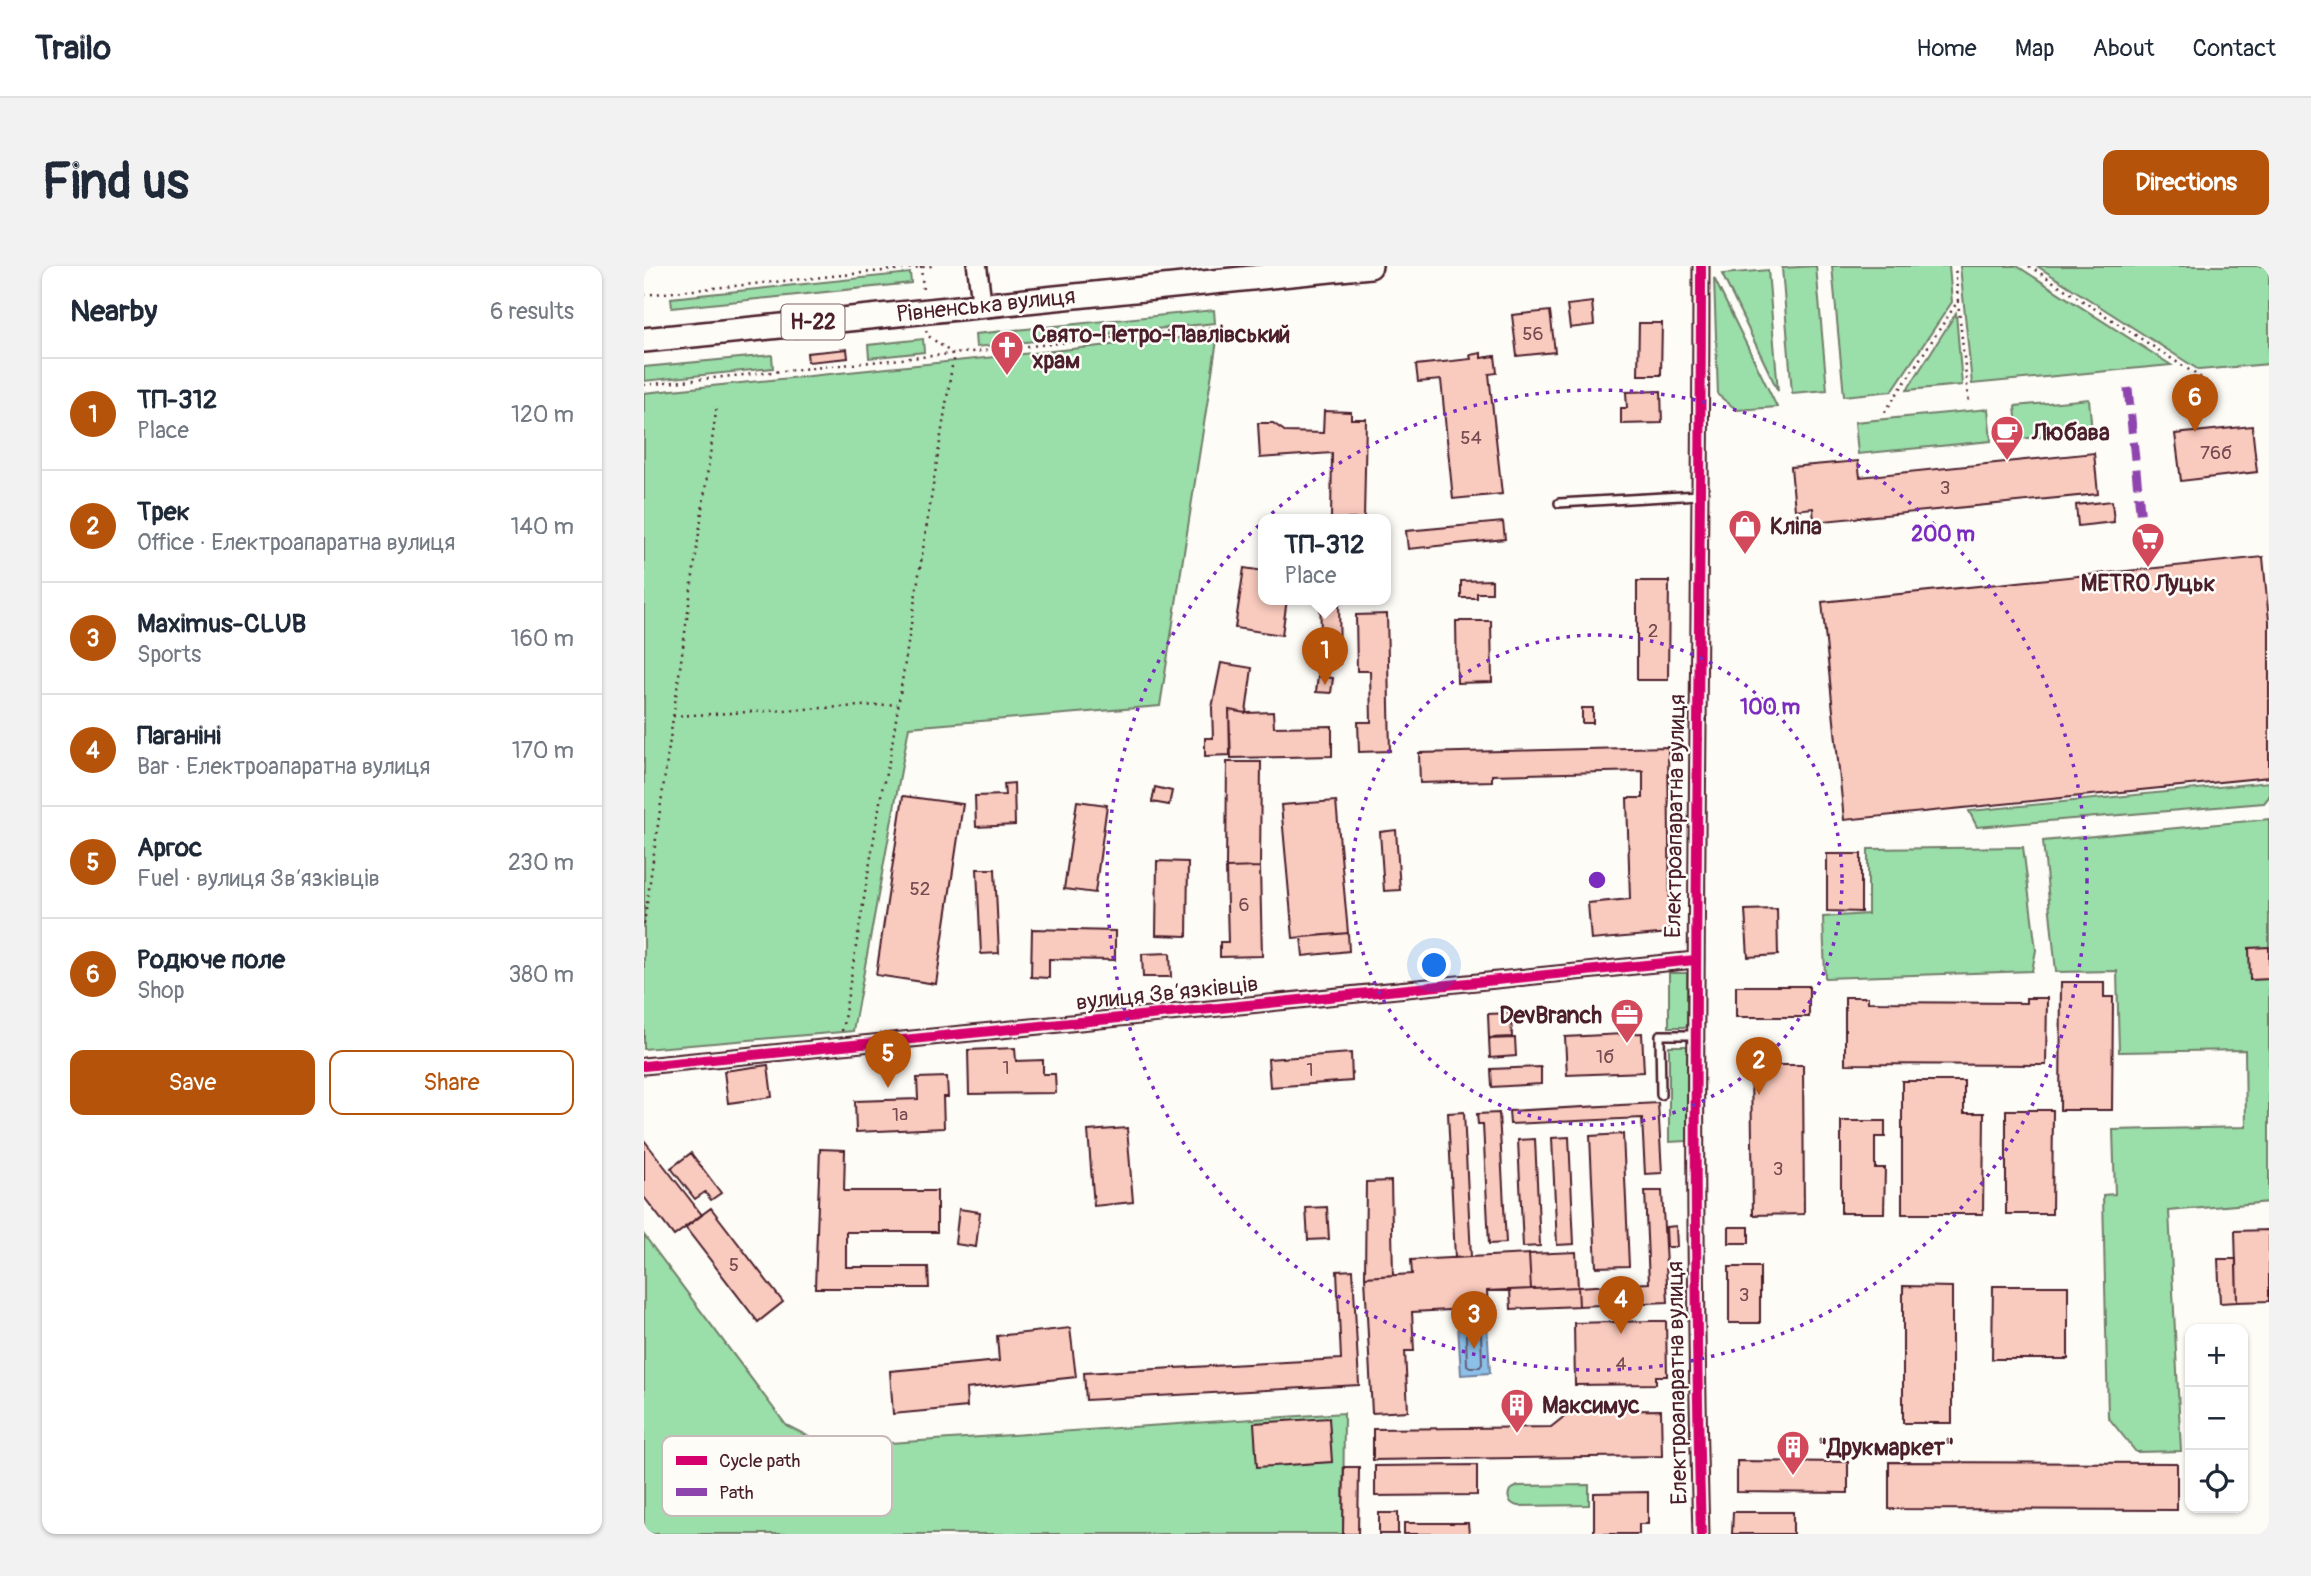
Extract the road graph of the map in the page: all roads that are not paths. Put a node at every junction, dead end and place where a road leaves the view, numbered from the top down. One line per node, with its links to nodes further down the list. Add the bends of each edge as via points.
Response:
1 (977, 266): 5 (street)
2 (1370, 266): 4 (main road, Рівненська вулиця / Н-22)
3 (1701, 266): 7 (street, Електроапаратна вулиця)
4 (1284, 270): 5 (main road, Рівненська вулиця / Н-22)
5 (982, 305): 6 (main road, Рівненська вулиця / Н-22)
6 (644, 340)
7 (1699, 495): 8 (lane); 9 (street, Електроапаратна вулиця)
8 (1559, 503)
9 (1695, 960): 10 (street, Електроапаратна вулиця); 11 (street, вулиця Звʼязківців)
10 (1695, 1035): 12 (lane, via 1660,1035); 13 (street, Електроапаратна вулиця)
11 (644, 1066)
12 (1661, 1095)
13 (1701, 1534)

